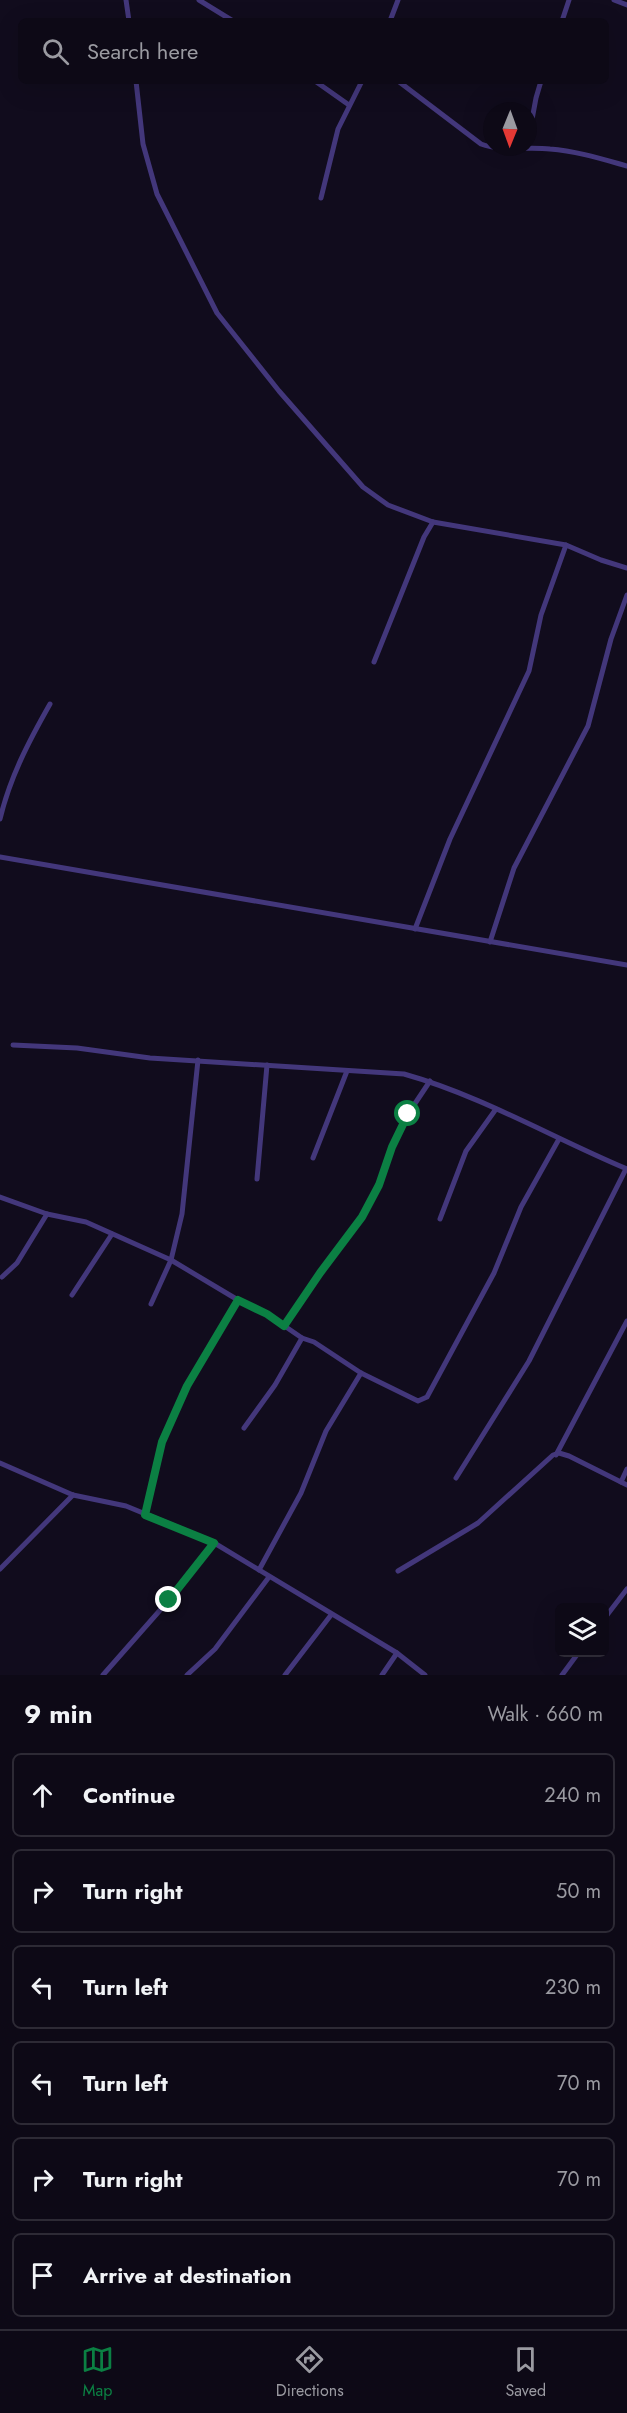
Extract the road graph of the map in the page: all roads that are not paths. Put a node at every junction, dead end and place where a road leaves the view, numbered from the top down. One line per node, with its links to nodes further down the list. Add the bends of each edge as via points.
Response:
1 (126, 0): 7 (street)
2 (198, 0): 8 (street)
3 (398, 0): 9 (street)
4 (569, 0): 10 (street)
5 (614, 0): 6 (street)
6 (627, 5)
7 (129, 18)
8 (228, 18)
9 (391, 18)
10 (563, 18)
11 (136, 84): 22 (street, via 143,144 157,194 217,313 363,487 388,505)
12 (319, 84): 17 (street)
13 (360, 84): 17 (street)
14 (402, 84): 18 (street)
15 (541, 84): 16 (street)
16 (535, 102)
17 (349, 105): 21 (street, via 332,146)
18 (483, 144)
19 (537, 148): 20 (street, via 579,153)
20 (627, 166)
21 (321, 198)
22 (433, 522): 23 (street); 26 (street)
23 (566, 545): 24 (street); 30 (street, via 541,615 529,671 450,839)
24 (627, 568)
25 (627, 595): 31 (street, via 588,726 514,868)
26 (374, 662)
27 (50, 704): 28 (street, via 14,773)
28 (0, 819)
29 (0, 857): 30 (street)
30 (415, 929): 31 (street)
31 (490, 942): 32 (street)
32 (627, 964)
33 (12, 1045): 34 (street)
34 (198, 1060): 35 (street); 47 (street, via 182,1214)
35 (267, 1065): 36 (street); 42 (street)
36 (347, 1071): 37 (street, via 404,1074); 40 (street)
37 (430, 1081): 38 (street); 53 (street, via 404,1122 362,1217)
38 (496, 1109): 39 (street); 45 (street, via 466,1151)
39 (559, 1139): 41 (street); 55 (street, via 521,1207 494,1273 427,1397 418,1401)
40 (313, 1158)
41 (627, 1169): 60 (street, via 528,1361)
42 (257, 1179)
43 (0, 1197): 44 (street)
44 (47, 1214): 46 (street, via 86,1222); 48 (street, via 17,1263)
45 (440, 1219)
46 (112, 1234): 47 (street); 49 (street)
47 (171, 1260): 50 (street); 51 (street)
48 (2, 1277)
49 (72, 1295)
50 (238, 1300): 53 (street); 64 (street, via 187,1386 162,1442)
51 (151, 1304)
52 (627, 1321): 57 (street)
53 (284, 1326): 54 (street)
54 (302, 1338): 55 (street); 56 (street)
55 (361, 1373): 67 (street, via 326,1431 301,1493)
56 (244, 1428)
57 (556, 1455): 61 (street, via 569,1456); 68 (street, via 478,1523)
58 (0, 1463): 63 (street)
59 (627, 1469): 61 (street)
60 (456, 1478)
61 (621, 1482): 62 (street)
62 (627, 1485)
63 (73, 1495): 64 (street, via 126,1506); 66 (street)
64 (145, 1515): 65 (street)
65 (214, 1543): 67 (street); 75 (street)
66 (0, 1569)
67 (259, 1570): 69 (street)
68 (398, 1571)
69 (269, 1577): 72 (street); 76 (street, via 215,1649)
70 (627, 1589): 71 (street)
71 (609, 1612)
72 (332, 1615): 73 (street); 77 (street)
73 (397, 1653): 78 (street); 79 (street)
74 (576, 1657): 80 (street)
75 (102, 1675)
76 (187, 1675)
77 (285, 1675)
78 (382, 1675)
79 (425, 1675)
80 (562, 1675)

